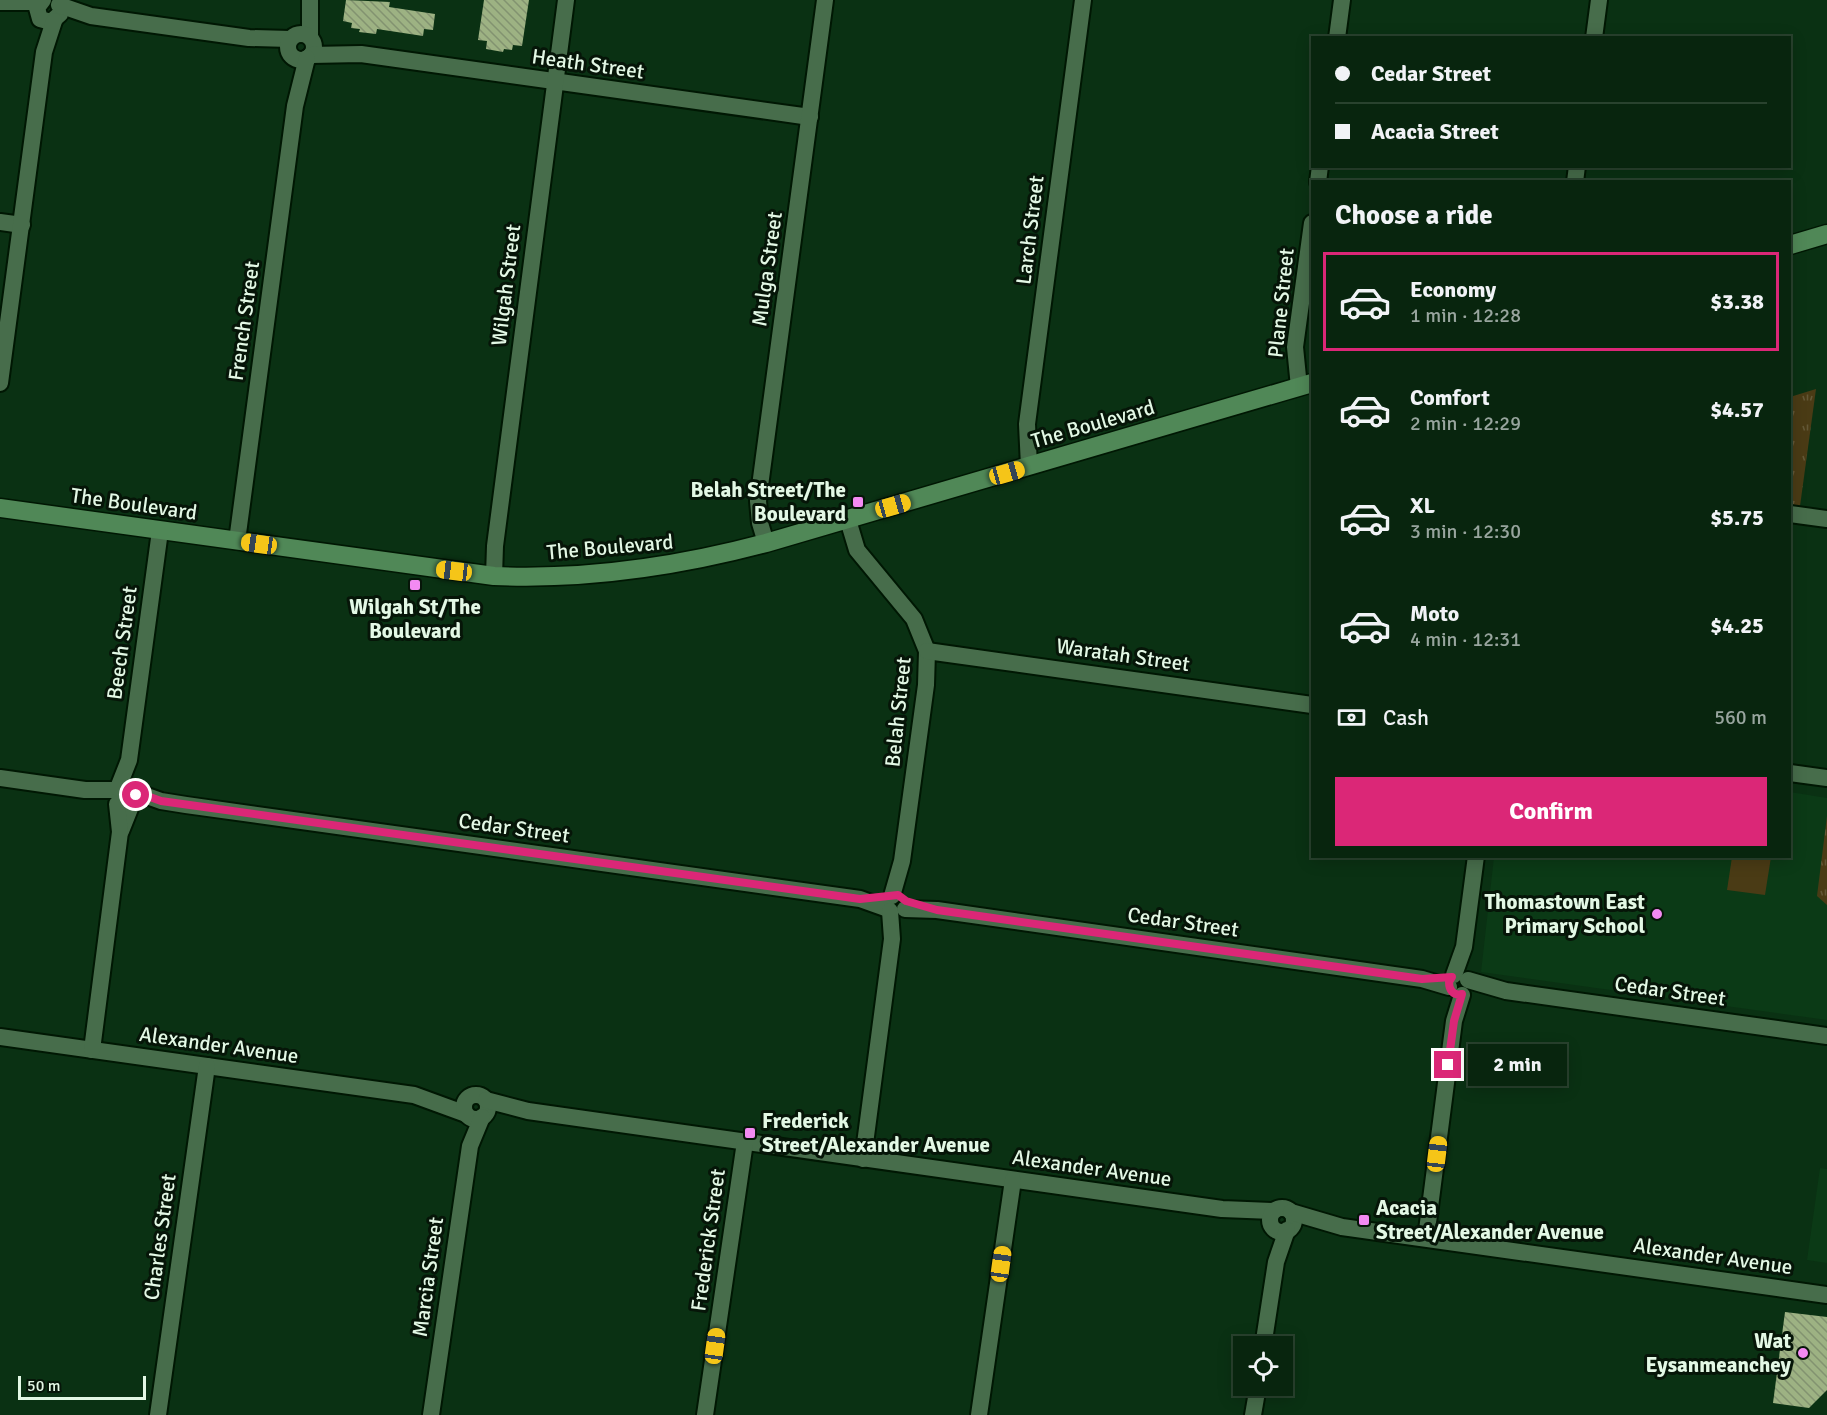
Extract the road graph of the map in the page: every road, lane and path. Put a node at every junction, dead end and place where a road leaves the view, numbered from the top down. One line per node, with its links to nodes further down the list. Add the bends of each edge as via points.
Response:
1 (308, 0): 11 (street, French Street)
2 (566, 0): 12 (street, Wilgah Street)
3 (825, 0): 13 (street, Mulga Street)
4 (1083, 0): 21 (street, Larch Street, via 1027,424)
5 (1342, 0): 9 (street)
6 (1599, 0): 10 (street)
7 (0, 3): 8 (street, Heath Street)
8 (50, 8): 11 (street, Heath Street); 15 (street)
9 (1337, 36)
10 (1594, 36)
11 (301, 46): 12 (street, Heath Street); 27 (street, French Street)
12 (555, 81): 13 (street, Heath Street); 29 (street, Wilgah Street)
13 (810, 117): 28 (street, Mulga Street, via 758,501)
14 (0, 222): 15 (street)
15 (22, 225): 19 (street)
16 (1311, 230): 20 (street, Plane Street, via 1295,347)
17 (1827, 234): 18 (street)
18 (1791, 245)
19 (0, 383)
20 (1306, 385): 21 (street, The Boulevard)
21 (1029, 466): 25 (street, The Boulevard)
22 (0, 508): 26 (street, The Boulevard)
23 (1791, 514): 24 (street)
24 (1827, 519)
25 (848, 520): 28 (street, The Boulevard); 30 (street, Belah Street, via 857,550 914,619)
26 (160, 531): 27 (street, The Boulevard); 35 (street, Beech Street)
27 (237, 541): 29 (street, The Boulevard)
28 (766, 543): 29 (street, The Boulevard, via 708,559 633,572 570,577)
29 (494, 576)
30 (927, 651): 31 (street, Waratah Street); 37 (street, Belah Street, via 926,685)
31 (1311, 705)
32 (1791, 773): 34 (street)
33 (0, 778): 35 (street, Cedar Street)
34 (1827, 778)
35 (125, 797): 37 (street, Cedar Street); 41 (street, Beech Street)
36 (1476, 858): 38 (street)
37 (897, 904): 38 (street, Cedar Street); 45 (street, Belah Street)
38 (1459, 984): 39 (street, Cedar Street); 48 (street)
39 (1827, 1036)
40 (0, 1037): 41 (street, Alexander Avenue)
41 (92, 1050): 42 (street, Alexander Avenue)
42 (207, 1066): 43 (street, Alexander Avenue); 52 (street, Charles Street)
43 (475, 1110): 44 (street, Alexander Avenue, via 528,1111); 53 (street, Marcia Street)
44 (745, 1142): 45 (street, Alexander Avenue); 54 (street, Frederick Street)
45 (863, 1159): 46 (street, Alexander Avenue)
46 (1013, 1180): 47 (street, Alexander Avenue, via 1222,1209); 55 (street)
47 (1281, 1223): 48 (street, Alexander Avenue); 50 (street)
48 (1426, 1238): 49 (street, Alexander Avenue)
49 (1827, 1295)
50 (1265, 1336)
51 (1256, 1396): 56 (street)
52 (158, 1415)
53 (431, 1415)
54 (705, 1415)
55 (979, 1415)
56 (1253, 1415)

